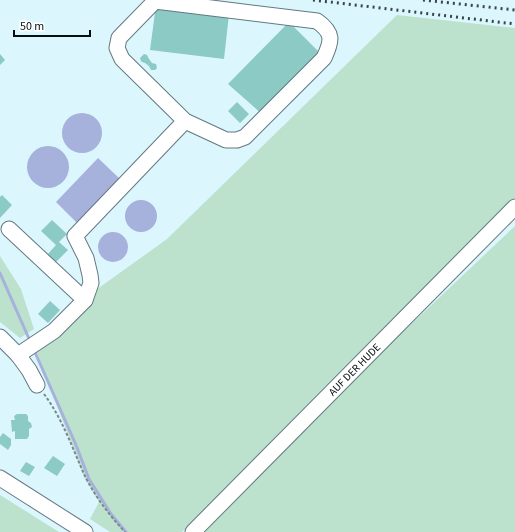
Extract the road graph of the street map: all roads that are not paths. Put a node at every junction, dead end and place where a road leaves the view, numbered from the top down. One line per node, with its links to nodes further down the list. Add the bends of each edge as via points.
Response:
1 (185, 121): 1 (street, via 226,140 245,137 324,58 330,44 327,30 317,21 155,1 119,38 117,48 122,58); 4 (street, via 75,236 86,258 90,275)
2 (515, 207): 10 (street, AUF DER HUDE)
3 (9, 229): 4 (street)
4 (85, 300): 6 (street, via 54,331)
5 (0, 337): 6 (street)
6 (18, 355): 7 (street)
7 (37, 385)
8 (0, 478): 9 (street)
9 (85, 532)
10 (193, 532)

